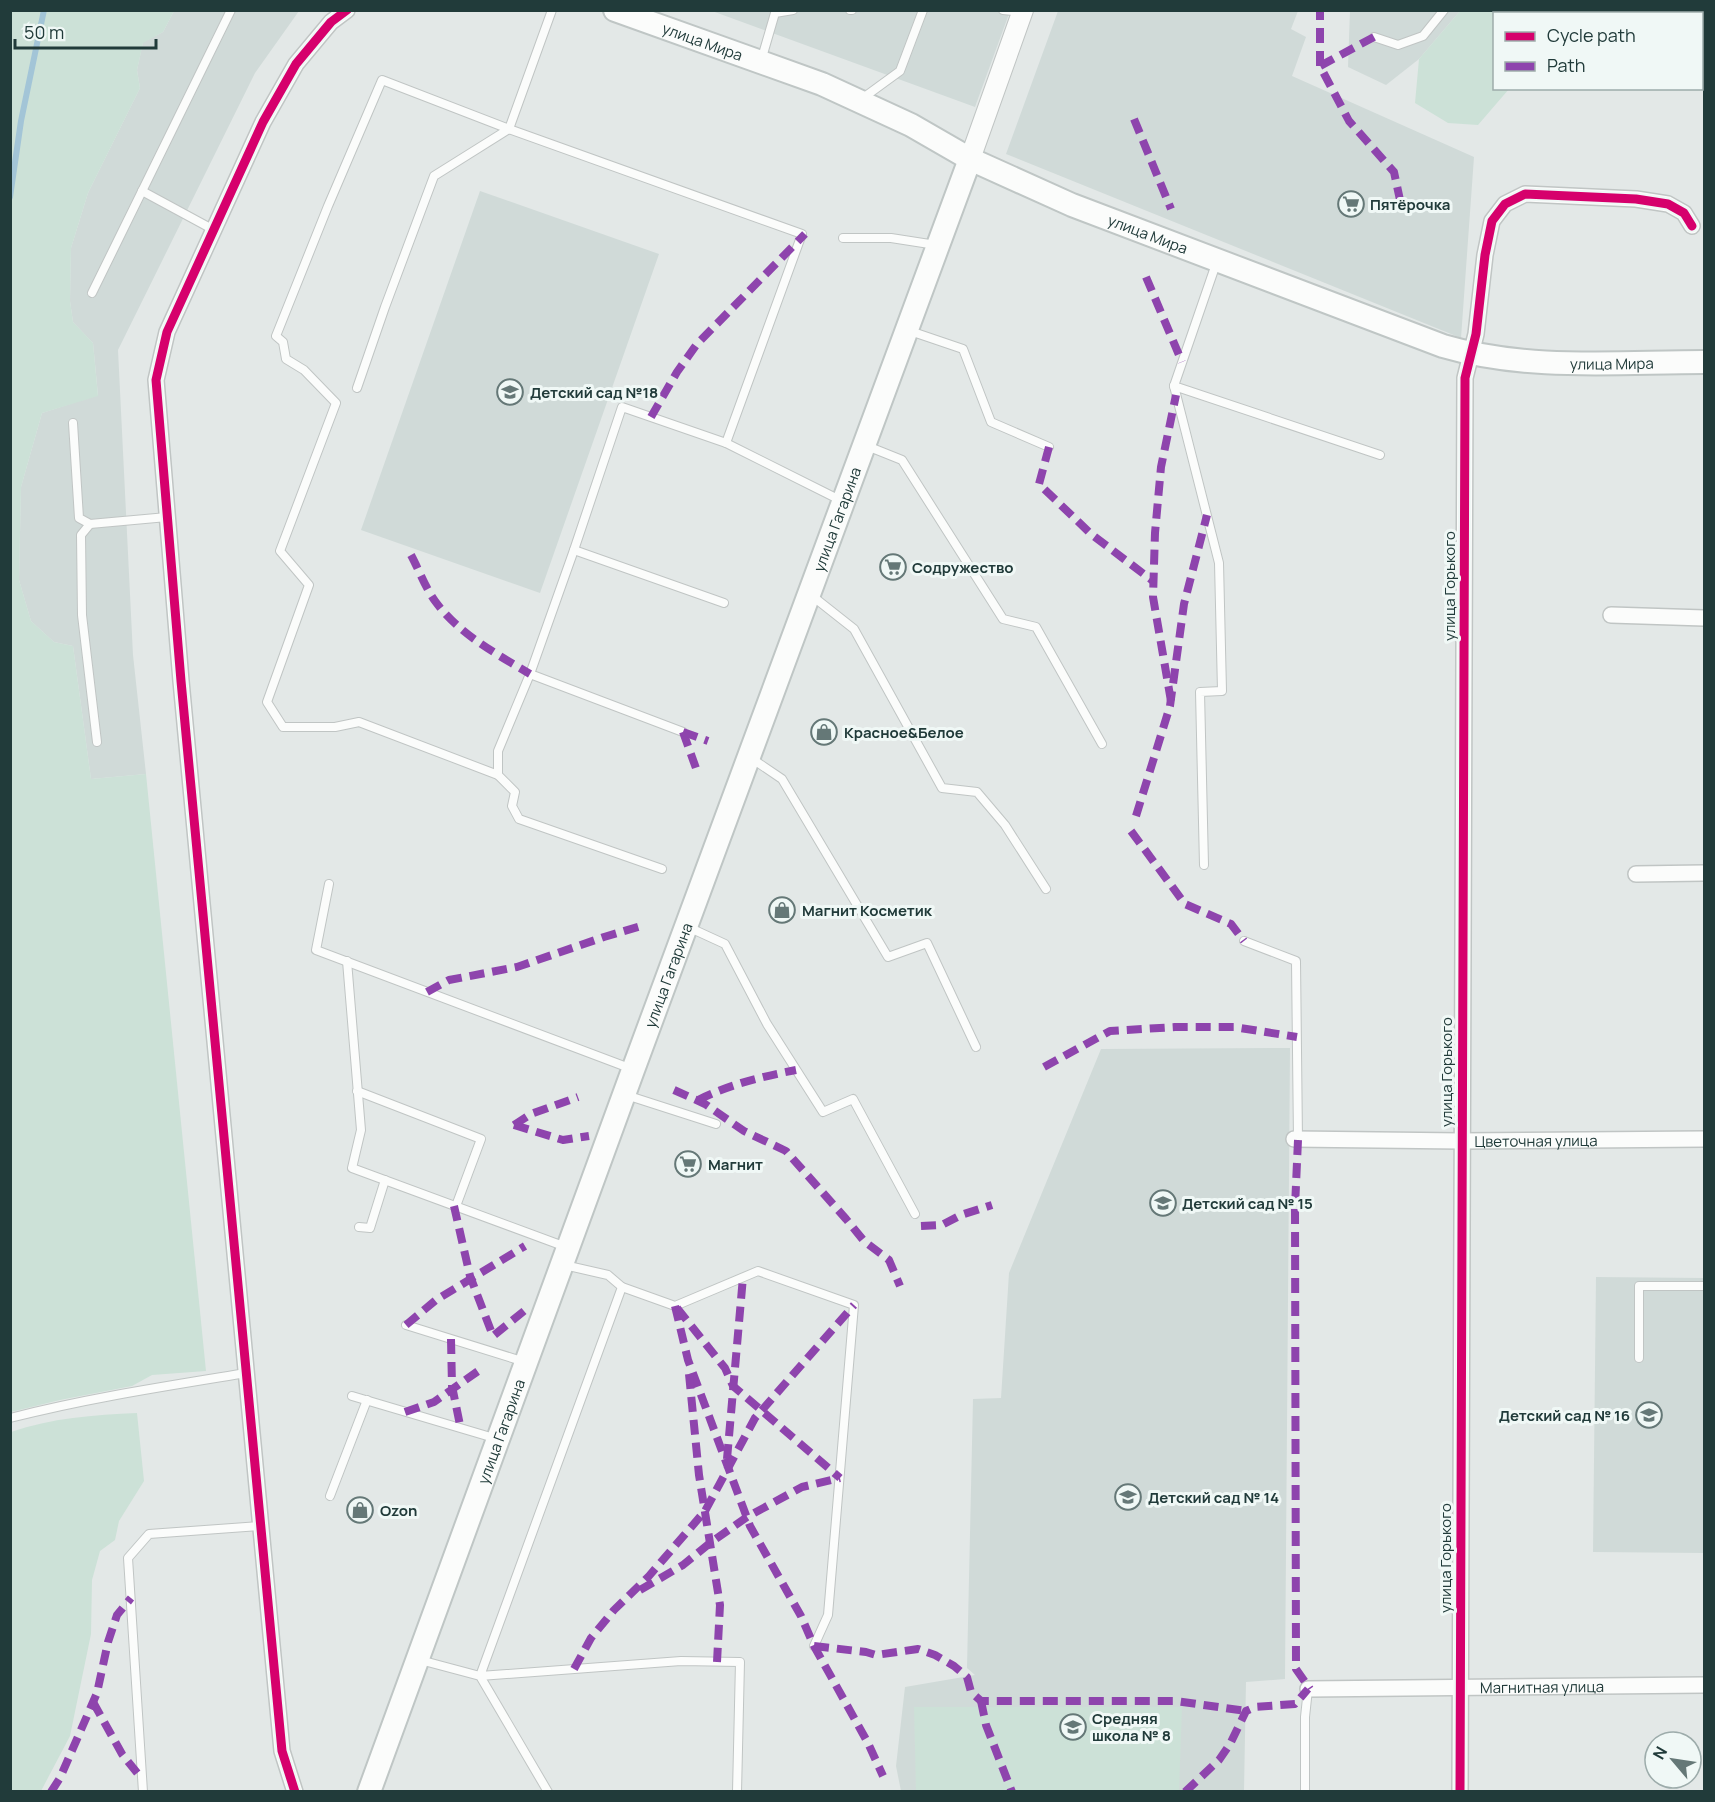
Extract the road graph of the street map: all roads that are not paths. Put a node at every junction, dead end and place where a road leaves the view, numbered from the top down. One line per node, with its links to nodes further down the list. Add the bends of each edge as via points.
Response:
1 (231, 10): 15 (lane)
2 (347, 10): 17 (street, via 296,64 263,122)
3 (552, 10): 13 (lane)
4 (615, 10): 11 (main road, улица Мира)
5 (793, 10): 11 (lane, via 775,13)
6 (923, 10): 12 (lane, via 900,71)
7 (1003, 10): 9 (lane)
8 (1444, 10): 10 (lane, via 1423,36 1398,45)
9 (1023, 11): 14 (street)
10 (1374, 37)
11 (761, 62): 12 (main road, улица Мира)
12 (859, 101): 14 (main road, улица Мира)
13 (509, 129): 26 (lane, via 434,176); 28 (lane, via 802,234); 45 (lane, via 382,80 332,196 276,336 283,342 286,359 304,370 336,403 280,551 309,585 267,702 283,727 335,727 358,722)
14 (970, 159): 19 (main road, улица Гагарина); 20 (main road, улица Мира, via 1072,205)
15 (142, 191): 17 (lane); 21 (lane)
16 (1692, 226): 23 (street, улица Горького, via 1684,213 1668,204 1636,199 1525,194 1505,204 1492,221)
17 (214, 230): 33 (street, via 167,332 156,380)
18 (843, 238): 19 (lane, via 891,238)
19 (940, 245): 22 (main road, улица Гагарина)
20 (1218, 260): 23 (main road, улица Мира); 25 (lane)
21 (92, 293)
22 (908, 331): 29 (main road, улица Гагарина); 30 (lane, via 963,349 991,422)
23 (1470, 354): 24 (main road, улица Мира, via 1555,363); 62 (street, улица Горького, via 1464,421)
24 (1704, 362)
25 (1174, 386): 31 (lane); 46 (lane, via 1219,562 1222,692 1200,692)
26 (357, 388)
27 (74, 423): 34 (lane, via 79,518)
28 (726, 443): 32 (lane); 35 (lane, via 622,407)
29 (865, 445): 32 (main road, улица Гагарина); 43 (lane, via 902,460 1003,619 1036,627)
30 (1049, 447)
31 (1380, 454)
32 (844, 502): 36 (main road, улица Гагарина)
33 (167, 517): 34 (lane); 73 (street)
34 (90, 524): 42 (lane, via 81,535 82,615)
35 (574, 550): 37 (lane); 40 (lane)
36 (810, 594): 44 (main road, улица Гагарина); 51 (lane, via 854,629 942,788 977,792 1005,825)
37 (724, 603)
38 (1611, 615): 39 (street)
39 (1704, 618)
40 (530, 674): 41 (lane); 45 (lane, via 498,751)
41 (683, 732)
42 (97, 742)
43 (1102, 744)
44 (750, 757): 52 (main road, улица Гагарина); 55 (lane, via 782,779 888,957 927,944)
45 (498, 775): 47 (lane, via 515,792 512,806 519,819)
46 (1204, 865)
47 (662, 868)
48 (1704, 873): 49 (street)
49 (1636, 874)
50 (329, 884): 54 (lane, via 316,950)
51 (1047, 889)
52 (687, 926): 56 (main road, улица Гагарина); 65 (lane, via 725,944 767,1024 823,1113 853,1099)
53 (1244, 941): 61 (lane, via 1296,961)
54 (347, 961): 56 (lane); 57 (lane)
55 (976, 1047)
56 (633, 1070): 58 (main road, улица Гагарина)
57 (357, 1090): 63 (lane, via 361,1130 352,1168); 64 (lane, via 481,1139)
58 (624, 1095): 59 (lane); 67 (main road, улица Гагарина)
59 (716, 1124)
60 (1704, 1139): 62 (street, Цветочная улица)
61 (1296, 1140): 62 (street, Цветочная улица)
62 (1461, 1141): 84 (street, улица Горького)
63 (385, 1180): 64 (lane); 66 (lane, via 370,1228)
64 (456, 1206): 67 (lane)
65 (915, 1214)
66 (359, 1227)
67 (566, 1256): 69 (lane, via 608,1275); 72 (main road, улица Гагарина)
68 (1704, 1286): 71 (lane, via 1639,1287)
69 (622, 1287): 80 (lane, via 675,1306 758,1271 854,1305 828,1615); 82 (lane)
70 (406, 1325): 72 (lane)
71 (1639, 1358)
72 (526, 1362): 77 (main road, улица Гагарина)
73 (246, 1373): 76 (lane, via 118,1394); 79 (street)
74 (352, 1396): 75 (lane)
75 (367, 1400): 77 (lane); 78 (lane)
76 (10, 1418)
77 (499, 1440): 81 (main road, улица Гагарина)
78 (330, 1496)
79 (260, 1526): 86 (lane, via 149,1534 128,1558); 87 (street, via 282,1751)
80 (814, 1646)
81 (418, 1660): 82 (lane); 88 (main road, улица Гагарина)
82 (480, 1676): 89 (lane); 90 (lane, via 681,1661 740,1662)
83 (1704, 1685): 84 (street, Магнитная улица)
84 (1460, 1687): 85 (street, Магнитная улица); 92 (street, улица Горького)
85 (1308, 1689): 91 (lane)
86 (142, 1791)
87 (295, 1791)
88 (369, 1791)
89 (548, 1791)
90 (737, 1791)
91 (1305, 1791)
92 (1460, 1791)

